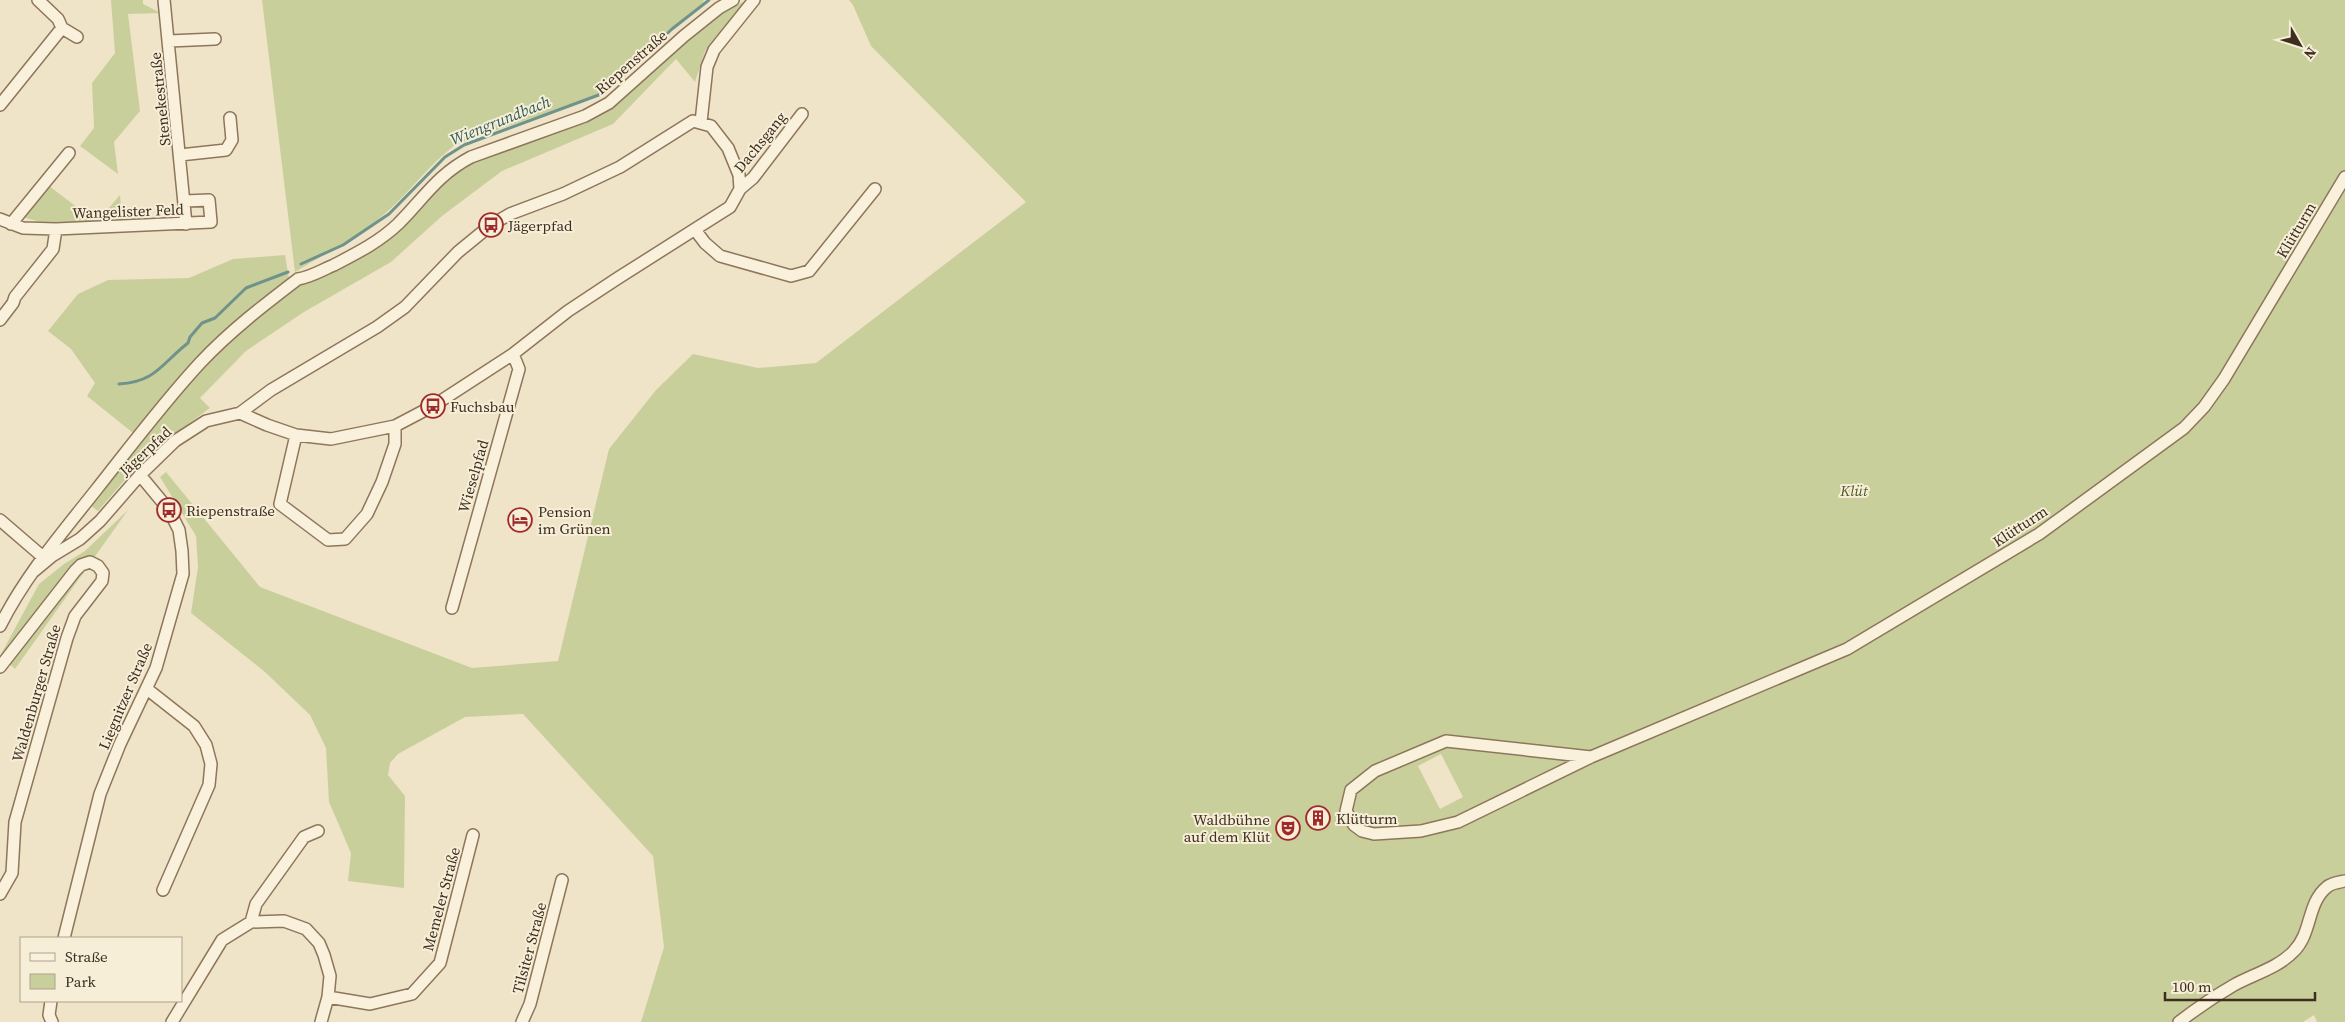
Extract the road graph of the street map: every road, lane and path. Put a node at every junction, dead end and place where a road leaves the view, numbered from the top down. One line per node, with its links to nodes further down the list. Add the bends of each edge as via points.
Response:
1 (38, 0): 5 (street, via 58,19)
2 (164, 0): 8 (street, Stenekestraße)
3 (733, 0): 30 (street, Riepenstraße, via 684,36 609,103 586,116 454,166 440,176 399,223 382,237 363,250 291,284 239,325 201,362)
4 (754, 0): 12 (street, via 714,50 707,67)
5 (62, 28): 6 (street); 9 (street)
6 (76, 38)
7 (215, 39): 8 (street, Stenekestraße)
8 (169, 41): 14 (street, Stenekestraße)
9 (2, 100)
10 (802, 114): 16 (street, Dachsgang, via 753,178)
11 (230, 118): 14 (street, Stenekestraße, via 232,140 226,150)
12 (701, 122): 16 (street, via 712,126 728,148 739,175); 26 (street, Jägerpfad, via 684,125 620,166 491,225 458,252 405,307 271,390)
13 (69, 153): 20 (street)
14 (180, 155): 18 (street, Stenekestraße)
15 (2345, 177): 39 (street, Klütturm, via 2224,379 2184,428 2039,534 1847,649)
16 (740, 189): 23 (street, via 730,207)
17 (875, 189): 23 (street, via 809,271 791,276 720,256)
18 (185, 201): 21 (street, Stenekestraße); 21 (street, Wangelister Feld, via 209,200 211,222)
19 (0, 219): 20 (street, Wangelister Feld)
20 (11, 224): 22 (street, Wangelister Feld, via 23,228)
21 (186, 224): 22 (street, Wangelister Feld)
22 (56, 229): 24 (street, via 53,249)
23 (696, 230): 25 (street, via 568,311)
24 (0, 320)
25 (513, 354): 27 (street, via 433,406); 35 (street, Wieselpfad, via 520,369)
26 (240, 413): 28 (street); 29 (street, Jägerpfad, via 206,421 175,441)
27 (395, 426): 28 (street, via 331,439); 28 (street, via 396,444 382,482 367,514 345,539 328,540 280,504)
28 (296, 435)
29 (140, 475): 32 (street, Jägerpfad); 38 (street, Liegnitzer Straße, via 169,510 179,530 183,574)
30 (78, 513): 32 (street, via 79,520 86,524); 33 (street, Riepenstraße)
31 (0, 520): 33 (street)
32 (100, 521): 34 (street, Jägerpfad)
33 (43, 557): 34 (street, Riepenstraße)
34 (34, 571): 36 (street, Riepenstraße)
35 (452, 608)
36 (0, 626)
37 (0, 667): 45 (street, Waldenburger Straße, via 75,571 90,562 98,566 103,573 102,581 75,616 67,638 15,822 12,873)
38 (147, 689): 44 (street, via 194,726 206,745 211,764 209,784); 47 (street, Liegnitzer Straße, via 100,794)
39 (1590, 757): 39 (street, Klütturm, via 1446,741 1375,771 1351,790 1346,811 1362,831 1374,834 1421,831 1458,822)
40 (318, 831): 46 (street, via 304,837 256,904)
41 (473, 835): 48 (street, Memeler Straße, via 440,963 412,994 370,1004)
42 (562, 880): 53 (street, Tilsiter Straße, via 530,1004)
43 (2345, 881): 54 (street, via 2328,886 2318,898 2305,936 2280,963 2234,985)
44 (163, 890)
45 (0, 894)
46 (251, 922): 48 (street, via 284,921 306,929 319,943 324,955 330,976); 51 (street, via 222,940)
47 (64, 937)
48 (328, 997): 52 (street)
49 (50, 1002): 50 (street)
50 (52, 1022)
51 (172, 1022)
52 (321, 1022)
53 (522, 1022)
54 (2179, 1022)

